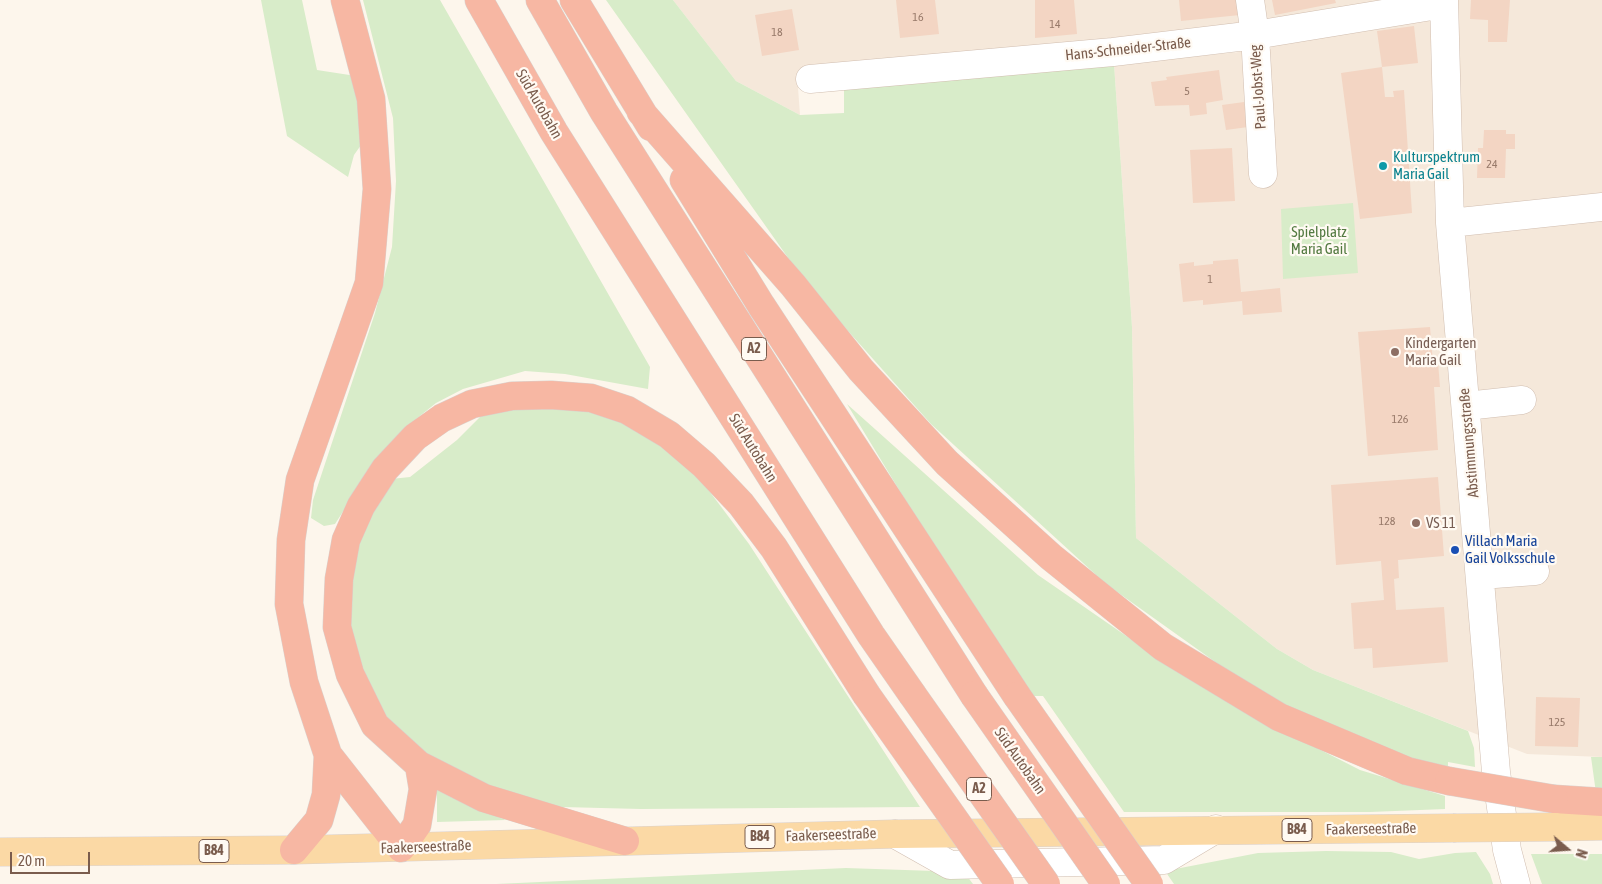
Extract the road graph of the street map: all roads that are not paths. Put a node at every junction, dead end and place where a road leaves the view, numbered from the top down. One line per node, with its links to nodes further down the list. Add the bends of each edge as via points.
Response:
1 (345, 0): 17 (highway, via 371,99 377,189 369,283 300,480 291,540 289,604 304,682)
2 (479, 0): 26 (highway, Süd Autobahn / A2, bridge, via 554,132 871,635)
3 (540, 0): 27 (highway, Süd Autobahn / A2, bridge, via 604,112 974,695)
4 (574, 0): 9 (highway)
5 (1250, 0): 7 (street, Paul-Jobst-Weg)
6 (1444, 2): 7 (street, Hans-Schneider-Straße); 12 (street, Abstimmungsstraße)
7 (1255, 36): 8 (street, Hans-Schneider-Straße, via 1113,52); 10 (street, Paul-Jobst-Weg)
8 (810, 78)
9 (641, 112): 19 (highway, bridge, via 793,285 861,370 947,463 1050,557 1163,648 1279,717 1406,771 1554,799); 28 (highway, bridge, via 761,305 1017,696)
10 (1263, 174)
11 (1602, 207): 12 (street)
12 (1450, 223): 14 (street, Abstimmungsstraße)
13 (1522, 400): 14 (street)
14 (1466, 406): 16 (street, Abstimmungsstraße)
15 (1535, 571): 16 (street)
16 (1481, 576): 29 (street, Abstimmungsstraße, via 1496,772 1507,850)
17 (328, 755): 22 (highway); 23 (highway, via 326,795 319,820)
18 (419, 765): 21 (highway, via 484,798); 22 (highway, via 423,789 416,825); 25 (highway, bridge, via 375,725 350,674 337,627 338,579 346,540 361,506 385,469 415,437 442,418 472,404 512,396 590,398 627,410 669,434 741,504 774,548 866,694)
19 (1602, 802)
20 (1602, 826): 21 (main road, Faakerseestraße / B84, bridge, via 1216,829)
21 (625, 841): 22 (main road, Faakerseestraße / B84)
22 (401, 848): 23 (main road, Faakerseestraße / B84)
23 (294, 850): 24 (main road, Faakerseestraße / B84)
24 (0, 852)
25 (1000, 884)
26 (1046, 884)
27 (1106, 884)
28 (1149, 884)
29 (1516, 884)

